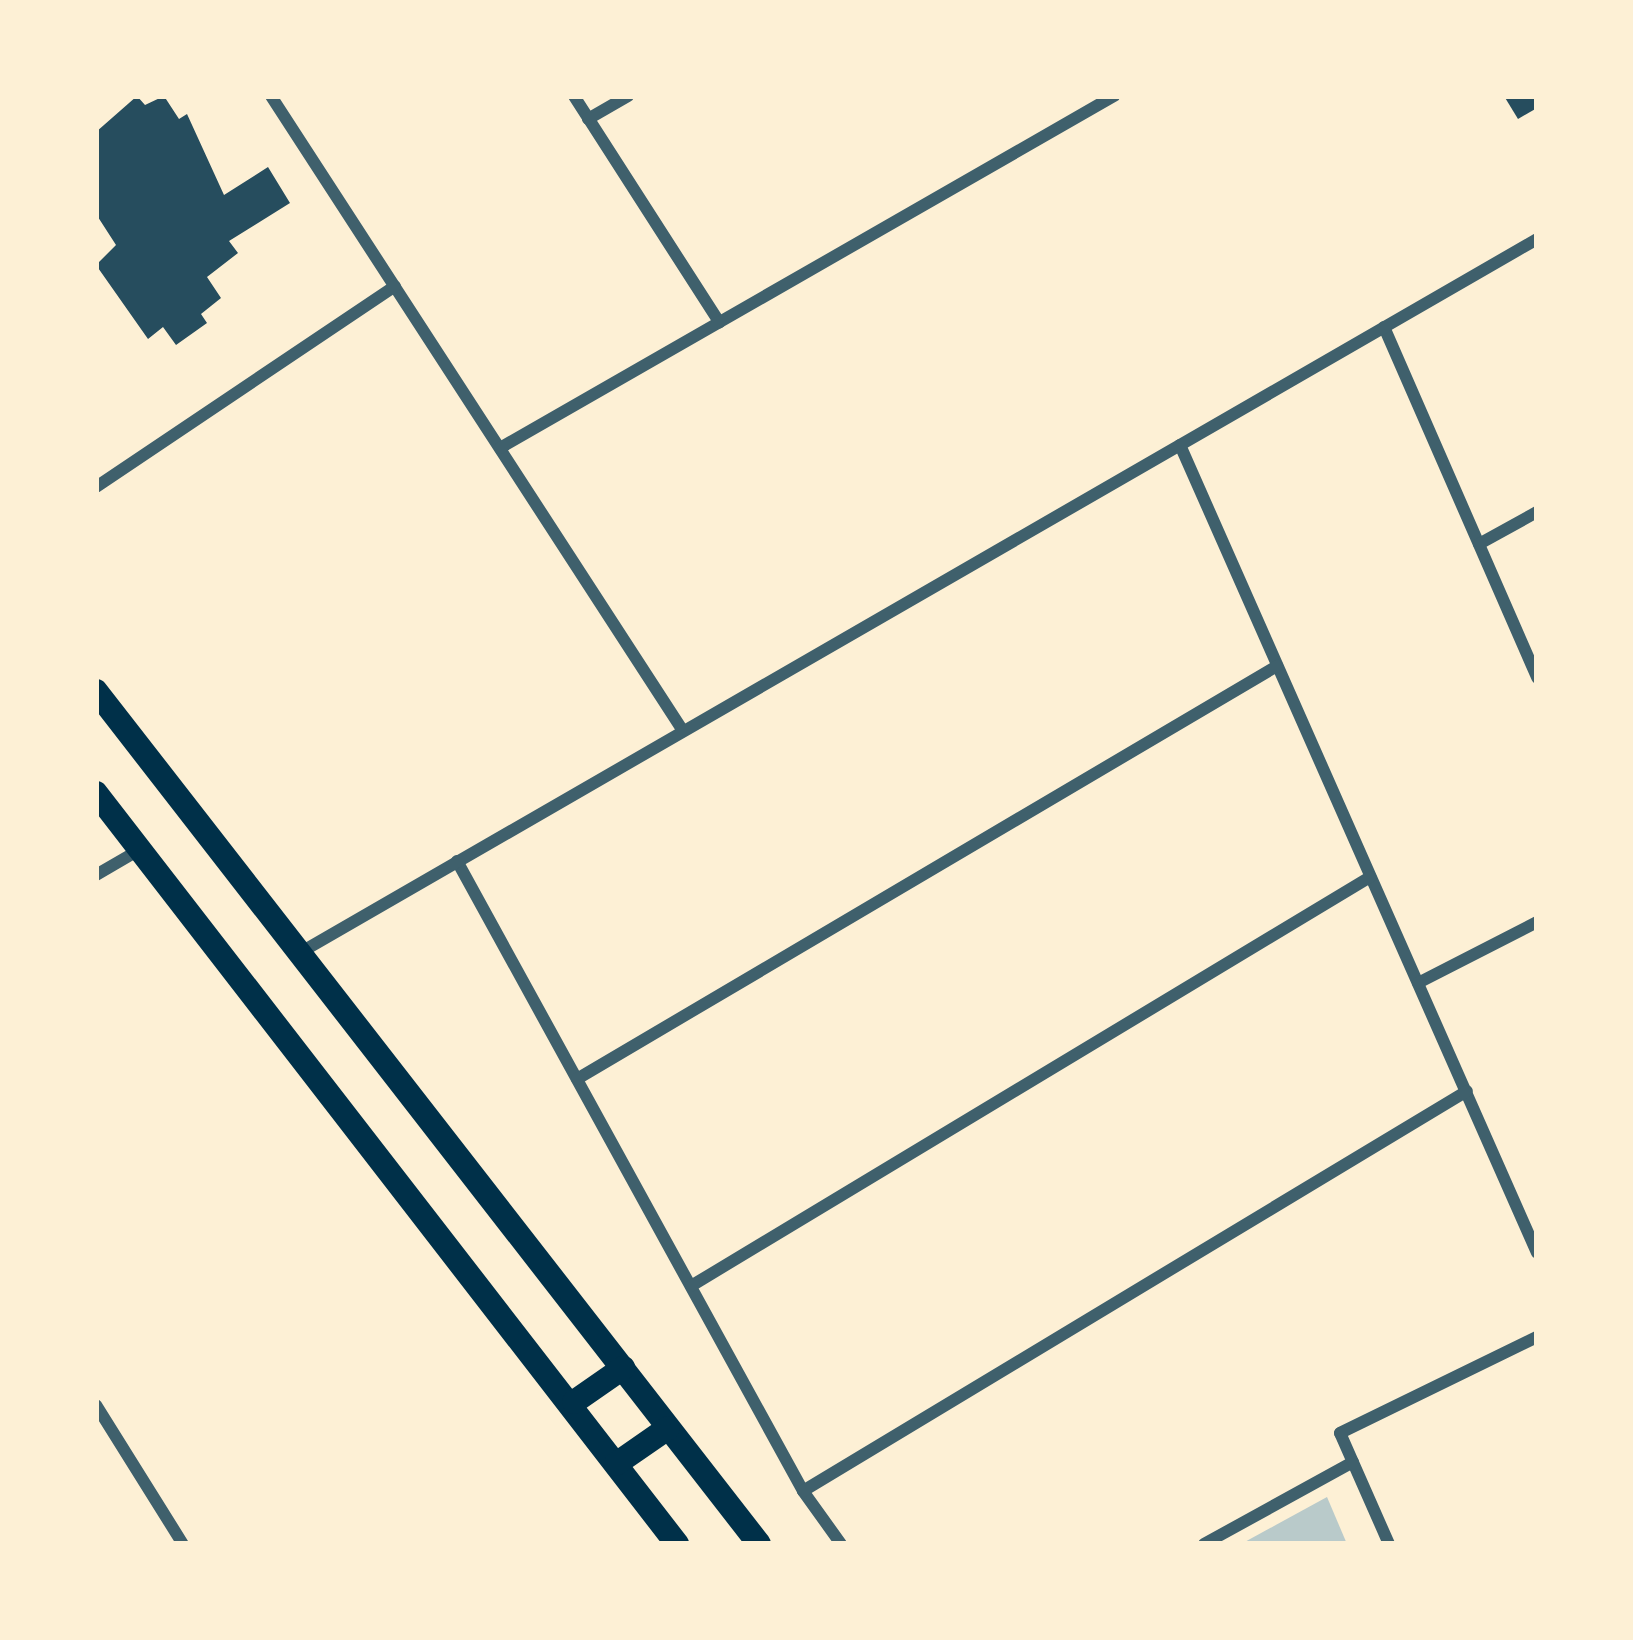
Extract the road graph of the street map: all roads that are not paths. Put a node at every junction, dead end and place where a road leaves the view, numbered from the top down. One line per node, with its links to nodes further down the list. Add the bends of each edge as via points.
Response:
1 (271, 96): 7 (street)
2 (574, 96): 5 (street)
3 (628, 96): 5 (street)
4 (1114, 96): 8 (street)
5 (589, 119): 8 (street)
6 (1537, 239): 9 (street)
7 (394, 286): 11 (street); 12 (street)
8 (719, 322): 11 (street)
9 (1384, 327): 10 (street); 14 (street)
10 (1180, 445): 15 (street); 18 (street)
11 (500, 448): 18 (street)
12 (96, 487)
13 (1537, 512): 14 (street)
14 (1479, 544): 16 (street)
15 (1276, 666): 23 (street); 27 (street)
16 (1537, 678)
17 (96, 691): 25 (main road)
18 (683, 731): 21 (street)
19 (96, 793): 20 (main road)
20 (140, 850): 22 (street); 33 (main road)
21 (457, 861): 25 (street); 27 (street)
22 (96, 875)
23 (1370, 877): 26 (street); 30 (street)
24 (1537, 922): 26 (street)
25 (294, 955): 32 (main road)
26 (1418, 983): 28 (street)
27 (577, 1079): 30 (street)
28 (1467, 1091): 29 (street); 38 (street)
29 (1537, 1252)
30 (691, 1286): 38 (street)
31 (1537, 1337): 36 (street, via 1340,1433)
32 (622, 1368): 33 (main road); 35 (main road)
33 (574, 1402): 37 (main road)
34 (96, 1405): 39 (street)
35 (668, 1428): 37 (main road); 41 (main road)
36 (1353, 1462): 43 (street); 44 (street)
37 (616, 1464): 40 (main road)
38 (803, 1491): 42 (street)
39 (183, 1544)
40 (677, 1544)
41 (759, 1544)
42 (842, 1544)
43 (1204, 1544)
44 (1389, 1544)

